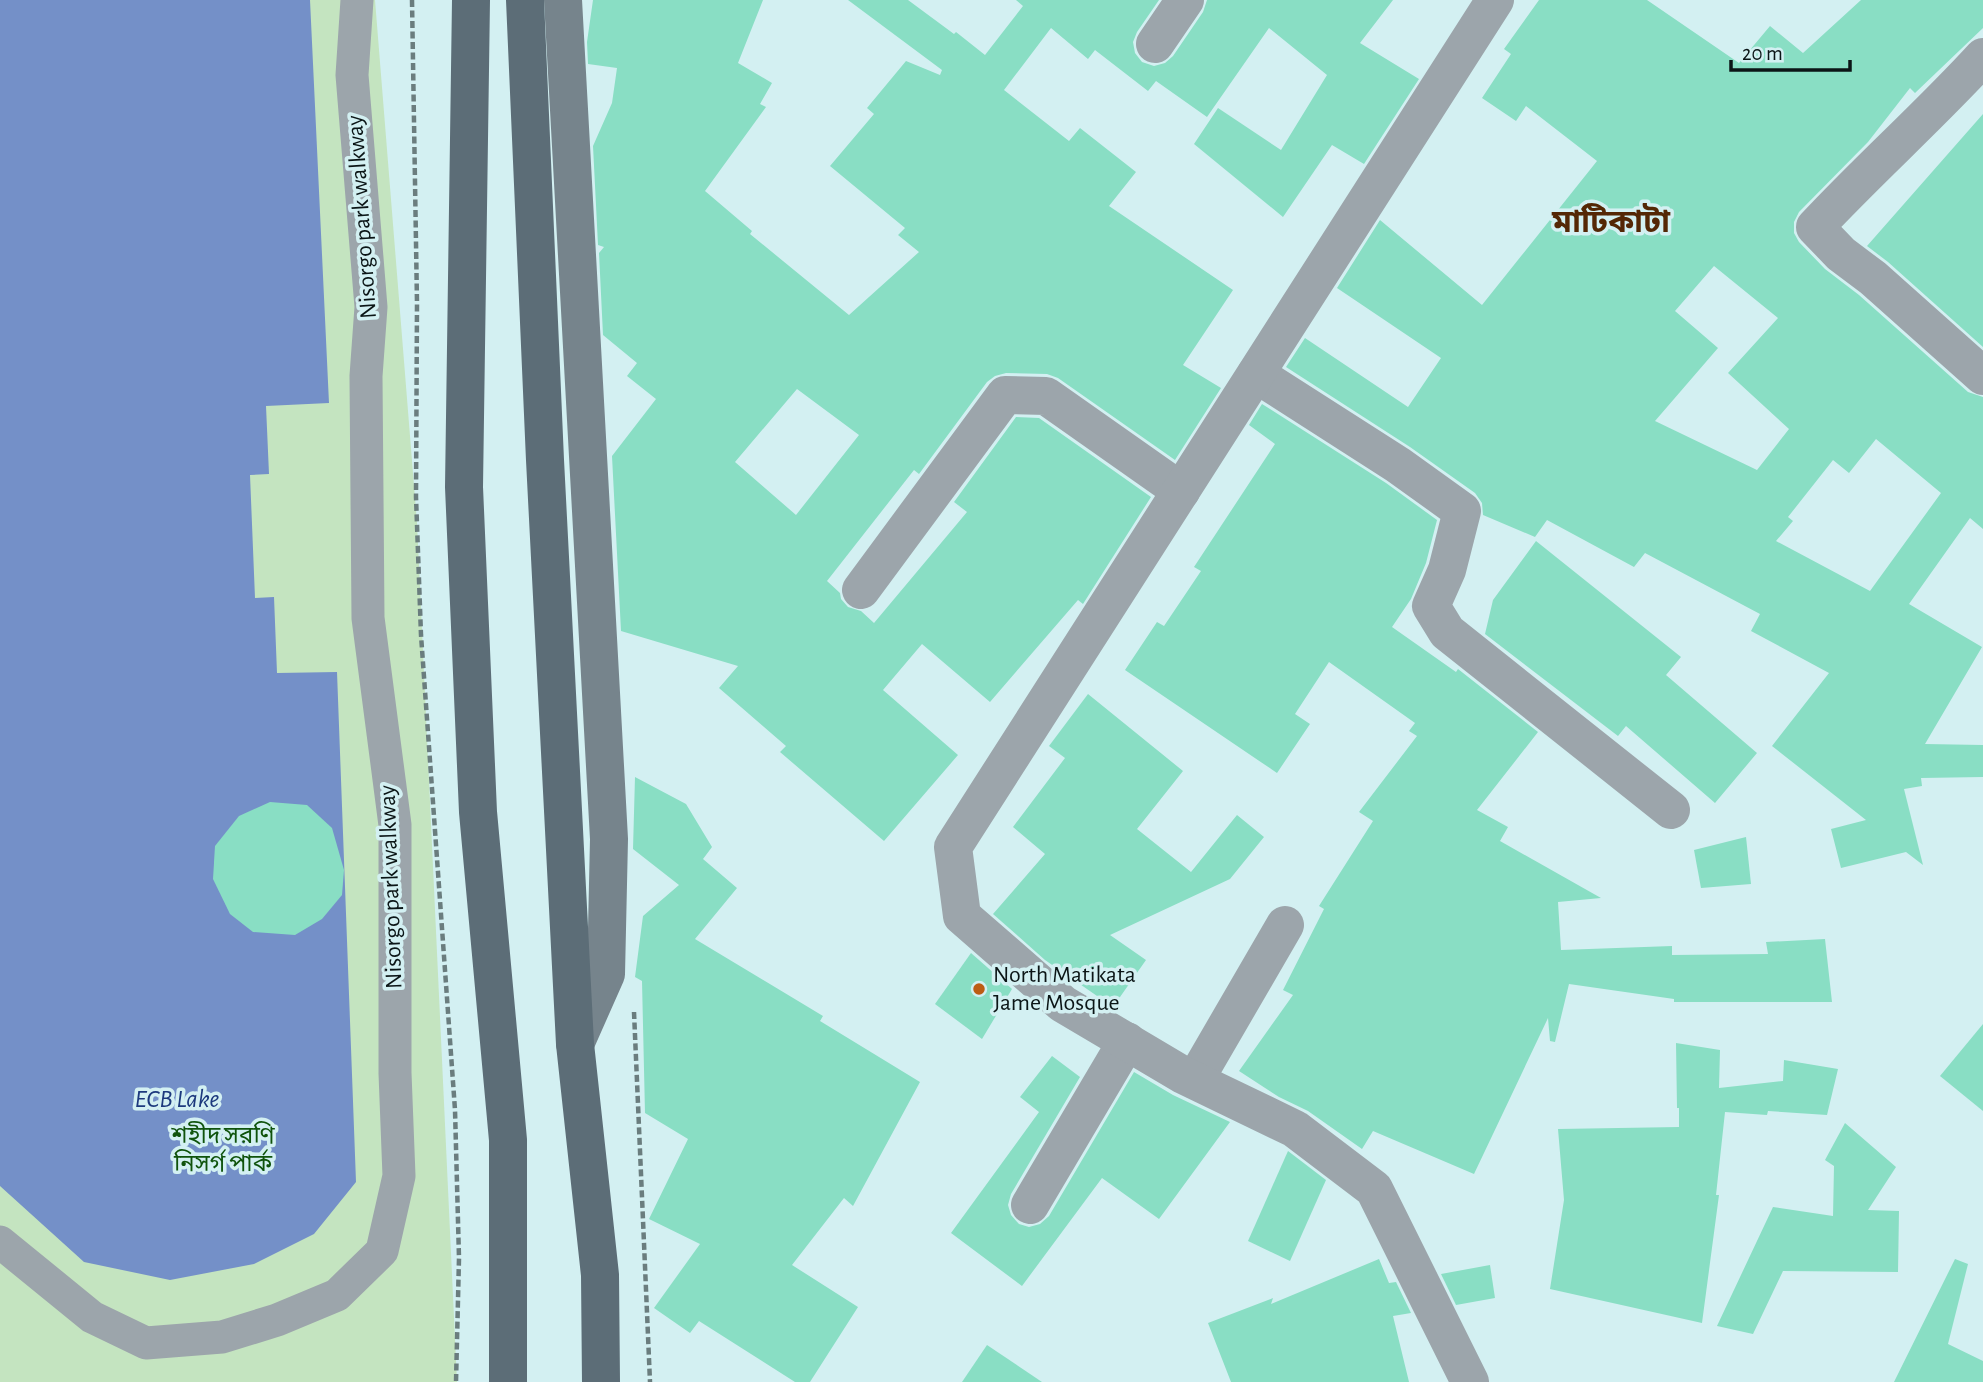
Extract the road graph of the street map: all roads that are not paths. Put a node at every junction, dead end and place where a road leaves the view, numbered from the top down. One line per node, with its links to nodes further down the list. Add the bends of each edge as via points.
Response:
1 (357, 0): 19 (street, Nisorgo park walkway, via 352,75 371,307 366,376 368,618 394,825 399,1176 382,1251 337,1295 277,1320 222,1337 146,1343 92,1317)
2 (471, 0): 20 (main road, via 464,487 478,813 508,1140)
3 (525, 0): 16 (main road)
4 (563, 0): 16 (main road, via 609,839 606,974)
5 (1185, 0): 7 (street)
6 (1495, 0): 9 (street)
7 (1155, 44)
8 (1983, 57): 10 (street, via 1815,227)
9 (1256, 374): 11 (street); 13 (street, via 1462,511 1447,570 1430,606 1447,632)
10 (1983, 376)
11 (1181, 491): 12 (street, via 1046,396 1005,395); 15 (street, via 953,847 962,916 1063,1004)
12 (861, 590)
13 (1671, 810)
14 (1285, 925): 17 (street)
15 (1127, 1041): 17 (street); 18 (street)
16 (575, 1044): 21 (main road, via 600,1275)
17 (1195, 1080): 22 (street, via 1295,1129 1374,1189)
18 (1030, 1205)
19 (0, 1242)
20 (508, 1382)
21 (601, 1382)
22 (1470, 1382)

